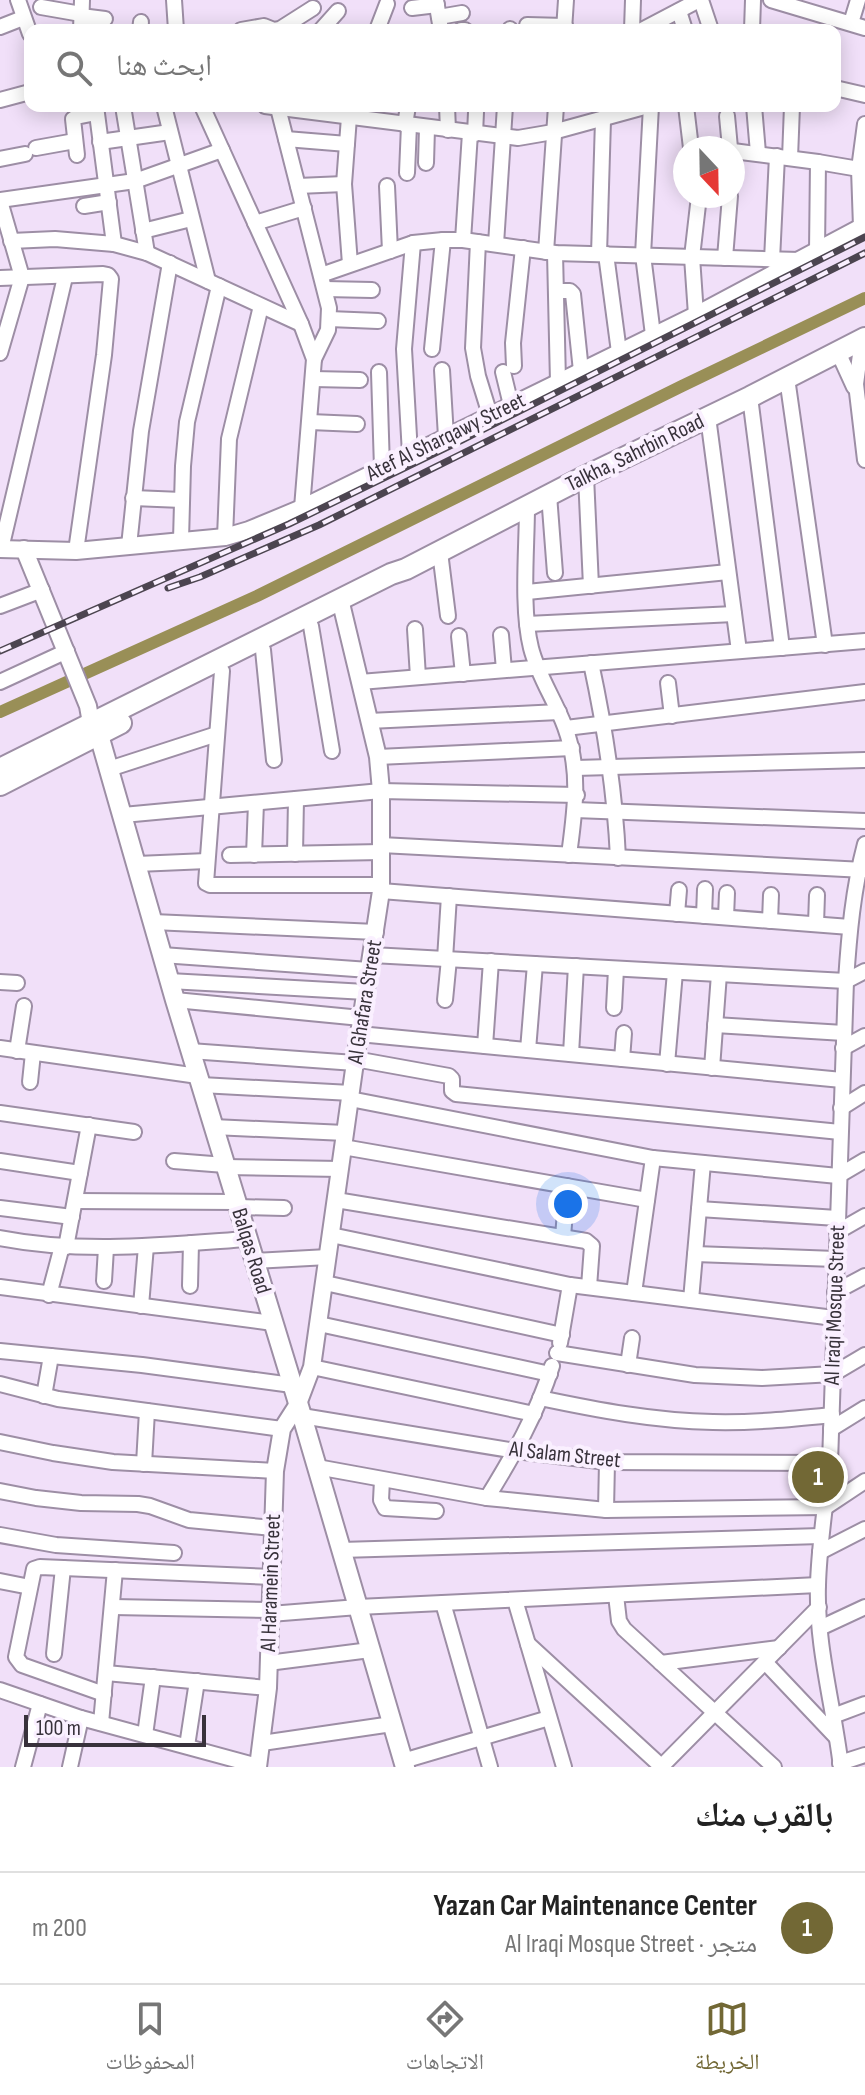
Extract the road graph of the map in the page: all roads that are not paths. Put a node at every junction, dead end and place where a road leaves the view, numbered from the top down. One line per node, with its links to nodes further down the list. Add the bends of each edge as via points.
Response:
1 (18, 0): 19 (street)
2 (174, 0): 20 (street)
3 (566, 0): 24 (street)
4 (633, 0): 25 (street)
5 (699, 0): 14 (street); 28 (street)
6 (753, 0): 29 (street)
7 (771, 0): 30 (street)
8 (858, 0): 30 (street)
9 (387, 4): 23 (street)
10 (41, 7): 17 (street)
11 (313, 8): 21 (street)
12 (412, 8): 15 (street)
13 (338, 11): 22 (street)
14 (679, 11): 26 (street); 27 (street)
15 (438, 13): 16 (street)
16 (462, 13)
17 (81, 15): 18 (street)
18 (105, 19)
19 (30, 24)
20 (176, 24)
21 (288, 24)
22 (326, 24)
23 (379, 24)
24 (564, 24)
25 (632, 24)
26 (654, 24)
27 (683, 24)
28 (709, 24)
29 (752, 24)
30 (858, 26)
31 (0, 27): 32 (street)
32 (24, 28)
33 (841, 89): 35 (street)
34 (24, 94): 36 (street)
35 (865, 95)
36 (0, 100)
37 (90, 112): 75 (street, via 73,119 76,148)
38 (96, 112): 69 (street)
39 (124, 112): 67 (street)
40 (165, 112): 61 (street)
41 (205, 112): 71 (street)
42 (274, 112): 68 (street)
43 (330, 112): 55 (street)
44 (408, 112): 58 (street)
45 (447, 112): 60 (street)
46 (476, 112): 63 (street)
47 (505, 112): 66 (street)
48 (555, 112): 62 (street)
49 (630, 112): 56 (street)
50 (650, 112): 108 (street)
51 (687, 112): 64 (street)
52 (755, 112): 73 (street)
53 (791, 112): 74 (street)
54 (727, 116): 65 (street)
55 (349, 117): 58 (street); 70 (street)
56 (603, 120): 62 (street); 107 (street)
57 (865, 124): 79 (street)
58 (407, 125): 59 (street); 80 (street)
59 (427, 128): 60 (street); 77 (street)
60 (448, 130): 63 (street)
61 (170, 132): 67 (street); 78 (street)
62 (553, 132): 66 (street); 105 (street)
63 (473, 134): 66 (street); 98 (street)
64 (690, 136)
65 (730, 136)
66 (503, 137): 101 (street)
67 (128, 138): 69 (street); 81 (street)
68 (286, 139): 70 (street); 84 (street)
69 (100, 142): 83 (street)
70 (347, 144): 82 (street)
71 (222, 150): 78 (street); 93 (street)
72 (745, 152): 73 (street)
73 (758, 153): 74 (street)
74 (784, 157): 76 (street); 111 (street)
75 (0, 159)
76 (818, 162): 79 (street); 104 (street)
77 (426, 163)
78 (178, 167): 81 (street); 92 (street)
79 (859, 169): 94 (street)
80 (407, 173)
81 (135, 181): 83 (street); 95 (street)
82 (344, 184): 84 (street); 114 (street)
83 (106, 186): 86 (street); 87 (street)
84 (298, 186): 89 (street)
85 (387, 186): 103 (street)
86 (0, 201): 96 (street)
87 (109, 202): 88 (street); 100 (street)
88 (84, 206)
89 (304, 208): 93 (street); 118 (street)
90 (698, 208): 109 (street)
91 (729, 208): 110 (street)
92 (191, 219): 95 (street); 119 (street)
93 (255, 223): 126 (street)
94 (863, 226): 104 (street, Atef Al Sharqawy Street)
95 (143, 231): 106 (street)
96 (7, 236): 100 (street); 115 (street)
97 (443, 240): 98 (street); 99 (street); 129 (street)
98 (471, 241): 101 (street); 144 (street, via 473,348)
99 (413, 243): 103 (street); 149 (street, via 404,349)
100 (114, 244): 106 (street)
101 (496, 244): 102 (street)
102 (523, 248): 105 (street); 143 (street, via 508,369)
103 (390, 251): 114 (street)
104 (817, 251): 112 (street, Atef Al Sharqawy Street)
105 (551, 252): 107 (street); 121 (street)
106 (147, 253): 113 (street)
107 (602, 254): 108 (street); 130 (street)
108 (643, 255): 109 (street); 127 (street)
109 (692, 257): 110 (street); 123 (street)
110 (725, 258): 111 (street)
111 (772, 260): 112 (street)
112 (800, 260): 123 (street, Atef Al Sharqawy Street)
113 (170, 263): 119 (street); 154 (street)
114 (350, 264): 118 (street)
115 (22, 277): 116 (street); 117 (street); 132 (street)
116 (65, 277): 161 (street); 163 (street, via 111,279)
117 (0, 278)
118 (323, 282): 120 (street); 124 (street)
119 (214, 284): 122 (street); 155 (street, via 187,422)
120 (372, 290)
121 (556, 291): 135 (street, via 573,295); 140 (street)
122 (261, 306): 126 (street); 158 (street, via 229,439)
123 (696, 315): 127 (street, Atef Al Sharqawy Street)
124 (329, 319): 125 (street); 133 (street)
125 (378, 321)
126 (301, 324): 133 (street)
127 (653, 335): 130 (street, Atef Al Sharqawy Street)
128 (864, 339): 131 (main road, Talkha, Sahrbin Road); 142 (street)
129 (432, 349)
130 (619, 352): 135 (street, Atef Al Sharqawy Street)
131 (838, 352): 137 (main road, Talkha, Sahrbin Road); 142 (street)
132 (0, 353)
133 (314, 359): 138 (street)
134 (442, 370): 148 (street)
135 (581, 371): 140 (street, Atef Al Sharqawy Street)
136 (379, 372): 151 (street)
137 (787, 378): 141 (main road, Talkha, Sahrbin Road); 180 (street)
138 (313, 379): 139 (street); 146 (street)
139 (360, 380)
140 (558, 382): 143 (street, Atef Al Sharqawy Street)
141 (750, 397): 145 (main road, Talkha, Sahrbin Road); 181 (street)
142 (857, 399): 150 (street)
143 (511, 405): 144 (street, Atef Al Sharqawy Street)
144 (490, 415): 148 (street, Atef Al Sharqawy Street)
145 (708, 417): 152 (main road, Talkha, Sahrbin Road); 165 (street)
146 (310, 422): 147 (street); 157 (street)
147 (357, 424)
148 (446, 437): 149 (street, Atef Al Sharqawy Street)
149 (410, 454): 151 (street, Atef Al Sharqawy Street)
150 (865, 460)
151 (382, 468): 157 (street, Atef Al Sharqawy Street)
152 (586, 476): 153 (main road, Talkha, Sahrbin Road); 167 (street)
153 (549, 495): 156 (main road, Talkha, Sahrbin Road); 166 (street)
154 (133, 498): 155 (street); 160 (street)
155 (182, 500): 159 (street)
156 (527, 506): 164 (main road, Talkha, Sahrbin Road); 169 (street)
157 (302, 508): 158 (street, Atef Al Sharqawy Street)
158 (225, 537): 159 (street, Atef Al Sharqawy Street)
159 (181, 540): 160 (street, Atef Al Sharqawy Street)
160 (129, 546): 163 (street, Atef Al Sharqawy Street)
161 (0, 549): 162 (street, Atef Al Sharqawy Street)
162 (30, 549): 163 (street, Atef Al Sharqawy Street); 168 (street); 184 (street)
163 (76, 551)
164 (440, 552): 170 (main road, Talkha, Sahrbin Road); 173 (street)
165 (728, 572): 167 (street); 172 (street)
166 (555, 573)
167 (591, 586): 169 (street)
168 (42, 590): 171 (street); 184 (street)
169 (527, 592): 174 (street)
170 (342, 605): 175 (main road, Talkha, Sahrbin Road); 192 (street, Al Ghafara Street); 198 (main road, Talkha, Sahrbin Road)
171 (0, 606)
172 (734, 614): 174 (street); 183 (street)
173 (448, 616)
174 (527, 624): 186 (street)
175 (311, 626): 182 (main road, Talkha, Sahrbin Road); 203 (street)
176 (415, 629): 190 (street)
177 (501, 635): 187 (street)
178 (459, 636): 189 (street)
179 (865, 641): 180 (street)
180 (825, 645): 181 (street)
181 (782, 648): 183 (street)
182 (263, 650): 188 (main road, Talkha, Sahrbin Road); 205 (street)
183 (739, 651): 185 (street)
184 (70, 653): 191 (street); 198 (street, via 88,696 99,707)
185 (591, 663): 186 (street); 199 (street)
186 (536, 668): 187 (street); 195 (street)
187 (504, 670): 189 (street)
188 (222, 671): 198 (main road, Talkha, Sahrbin Road); 201 (street)
189 (463, 674): 190 (street)
190 (418, 677): 192 (street)
191 (0, 682)
192 (360, 682): 197 (street, Al Ghafara Street)
193 (668, 683): 196 (street)
194 (865, 692): 196 (street)
195 (559, 712): 197 (street); 200 (street)
196 (672, 716): 199 (street)
197 (369, 721): 204 (street, Al Ghafara Street)
198 (99, 724): 209 (main road, Balqas Road); 210 (main road, Talkha, Sahrbin Road)
199 (604, 724): 200 (street); 207 (street)
200 (566, 728): 202 (street)
201 (217, 734): 209 (street); 215 (street)
202 (572, 748): 204 (street); 208 (street)
203 (332, 751)
204 (378, 757): 211 (street, Al Ghafara Street)
205 (274, 760)
206 (865, 760): 207 (street)
207 (610, 767): 208 (street); 217 (street)
208 (575, 768): 212 (street)
209 (109, 769): 218 (main road, Balqas Road)
210 (1, 779)
211 (381, 791): 212 (street); 213 (street); 221 (street, Al Ghafara Street)
212 (577, 795): 216 (street)
213 (296, 799): 214 (street); 222 (street)
214 (256, 803): 215 (street); 224 (street)
215 (210, 807): 218 (street); 227 (street)
216 (575, 810): 217 (street); 225 (street)
217 (616, 812): 219 (street); 226 (street)
218 (123, 815): 228 (main road, Balqas Road)
219 (865, 821)
220 (865, 844): 229 (street, Al Iraqi Mosque Street)
221 (381, 849): 222 (street); 225 (street); 230 (street, Al Ghafara Street)
222 (295, 854): 224 (street)
223 (230, 855): 224 (street)
224 (254, 855)
225 (569, 855): 226 (street)
226 (618, 858): 229 (street)
227 (207, 861): 228 (street); 230 (street, via 205,878 210,885)
228 (137, 864): 241 (main road, Balqas Road)
229 (861, 870): 243 (street, Al Iraqi Mosque Street)
230 (381, 888): 236 (street); 244 (street, Al Ghafara Street)
231 (705, 889): 238 (street)
232 (679, 890): 237 (street)
233 (727, 893): 239 (street)
234 (771, 895): 240 (street)
235 (817, 895): 242 (street)
236 (449, 896): 237 (street); 246 (street)
237 (677, 914): 238 (street)
238 (704, 916): 239 (street)
239 (726, 917): 240 (street)
240 (770, 921): 242 (street)
241 (153, 922): 244 (street); 245 (main road, Balqas Road)
242 (816, 924): 243 (street)
243 (850, 927): 256 (street, Al Iraqi Mosque Street)
244 (376, 932): 248 (street, Al Ghafara Street)
245 (162, 955): 248 (street); 255 (main road, Balqas Road)
246 (447, 959): 247 (street); 248 (street); 261 (street)
247 (491, 961): 249 (street); 269 (street)
248 (371, 962): 259 (street, Al Ghafara Street)
249 (535, 964): 250 (street); 272 (street)
250 (576, 966): 251 (street); 276 (street)
251 (616, 969): 253 (street); 263 (street)
252 (865, 971): 256 (street)
253 (675, 972): 254 (street); 279 (street)
254 (719, 974): 256 (street); 264 (street)
255 (169, 981): 259 (street); 260 (main road, Balqas Road)
256 (846, 981): 267 (street, Al Iraqi Mosque Street)
257 (0, 982): 258 (street)
258 (17, 983)
259 (366, 992): 265 (street, Al Ghafara Street)
260 (175, 1000): 265 (street); 274 (main road, Balqas Road)
261 (445, 1000)
262 (24, 1006): 273 (street)
263 (614, 1008)
264 (715, 1025): 267 (street); 280 (street)
265 (360, 1026): 269 (street); 278 (street, Al Ghafara Street)
266 (624, 1033): 277 (street)
267 (844, 1033): 271 (street, Al Iraqi Mosque Street)
268 (865, 1036): 271 (street)
269 (485, 1046): 272 (street)
270 (0, 1048): 273 (street)
271 (843, 1048): 281 (street, Al Iraqi Mosque Street)
272 (528, 1050): 276 (street)
273 (17, 1051): 275 (street)
274 (190, 1051): 278 (street); 282 (main road, Balqas Road)
275 (33, 1053): 282 (street); 283 (street)
276 (571, 1054): 277 (street)
277 (622, 1059): 279 (street)
278 (355, 1061): 285 (street, Al Ghafara Street); 291 (street, via 449,1076 456,1094)
279 (667, 1064): 280 (street)
280 (712, 1068): 281 (street)
281 (842, 1080): 286 (street, Al Iraqi Mosque Street)
282 (199, 1081): 285 (street); 289 (main road, Balqas Road)
283 (30, 1082)
284 (865, 1093): 286 (street)
285 (350, 1096): 292 (street, Al Ghafara Street); 293 (street)
286 (841, 1108): 291 (street, Al Iraqi Mosque Street)
287 (0, 1113): 288 (street)
288 (89, 1125): 290 (street); 300 (street)
289 (213, 1127): 292 (street); 298 (main road, Balqas Road)
290 (134, 1132)
291 (840, 1132): 301 (street, Al Iraqi Mosque Street)
292 (344, 1140): 299 (street, Al Ghafara Street); 302 (street)
293 (653, 1158): 297 (street); 304 (street)
294 (865, 1160): 301 (street)
295 (0, 1161): 300 (street)
296 (174, 1161): 298 (street)
297 (703, 1163): 301 (street); 309 (street)
298 (225, 1166): 299 (street); 306 (main road, Balqas Road)
299 (340, 1169): 303 (street, Al Ghafara Street)
300 (80, 1173): 305 (street)
301 (838, 1176): 312 (street, Al Iraqi Mosque Street)
302 (567, 1186): 304 (street); 314 (street)
303 (336, 1200): 313 (street, Al Ghafara Street); 314 (street)
304 (647, 1200): 333 (street)
305 (75, 1201): 306 (street); 311 (street)
306 (237, 1205): 308 (street); 316 (main road, Balqas Road)
307 (0, 1208): 311 (street)
308 (284, 1208)
309 (699, 1209): 312 (street); 321 (street)
310 (865, 1216): 312 (street)
311 (72, 1217): 318 (street)
312 (837, 1225): 323 (street, Al Iraqi Mosque Street)
313 (331, 1235): 322 (street, Al Ghafara Street); 328 (street)
314 (563, 1237): 331 (street, via 592,1246)
315 (0, 1238): 318 (street)
316 (247, 1239): 317 (street); 324 (main road, Balqas Road)
317 (191, 1243): 319 (street); 329 (street)
318 (64, 1246): 320 (street); 334 (street)
319 (146, 1246): 320 (street); 336 (street)
320 (106, 1248): 326 (street)
321 (695, 1254): 323 (street); 335 (street)
322 (328, 1257): 324 (street); 327 (street, Al Ghafara Street)
323 (836, 1259): 332 (street, Al Iraqi Mosque Street)
324 (254, 1261): 338 (main road, Balqas Road)
325 (865, 1276): 332 (street)
326 (104, 1281)
327 (325, 1283): 339 (street, Al Ghafara Street); 340 (street)
328 (570, 1285): 331 (street); 340 (street)
329 (190, 1286)
330 (0, 1287): 334 (street)
331 (589, 1287): 333 (street)
332 (835, 1292): 337 (street, Al Iraqi Mosque Street)
333 (634, 1293): 335 (street)
334 (49, 1295): 336 (street)
335 (691, 1300): 337 (street)
336 (141, 1306): 338 (street)
337 (834, 1318): 349 (street, Al Iraqi Mosque Street)
338 (273, 1323): 351 (main road, Balqas Road)
339 (319, 1324): 347 (street, Al Ghafara Street); 348 (street)
340 (562, 1335): 343 (street)
341 (632, 1338): 346 (street)
342 (0, 1351): 345 (street)
343 (557, 1353): 346 (street); 348 (street)
344 (865, 1355): 349 (street)
345 (51, 1356): 351 (street); 352 (street)
346 (628, 1365): 349 (street, via 762,1378)
347 (312, 1367): 355 (street, Al Ghafara Street); 357 (street)
348 (550, 1374): 353 (street)
349 (833, 1374): 358 (street, Al Iraqi Mosque Street)
350 (0, 1384): 352 (street)
351 (292, 1385): 355 (main road, Balqas Road)
352 (44, 1396): 356 (street)
353 (540, 1398): 357 (street); 358 (street, via 654,1418)
354 (865, 1408): 358 (street)
355 (300, 1410): 359 (street, Al Haramein Street); 361 (street, Al Salam Street); 365 (main road, Balqas Road)
356 (147, 1411): 359 (street); 364 (street)
357 (534, 1414): 361 (street)
358 (831, 1422): 363 (street, Al Iraqi Mosque Street)
359 (282, 1429): 366 (street, Al Haramein Street)
360 (0, 1442): 364 (street)
361 (516, 1451): 362 (street, Al Salam Street); 370 (street)
362 (607, 1462): 363 (street, Al Salam Street); 372 (street)
363 (830, 1463): 371 (street, Al Iraqi Mosque Street)
364 (144, 1464): 366 (street)
365 (317, 1467): 367 (street); 378 (main road, Balqas Road)
366 (275, 1471): 374 (street, Al Haramein Street)
367 (382, 1480): 370 (street); 373 (street, via 385,1508)
368 (865, 1481): 371 (street)
369 (0, 1491): 374 (street, via 81,1503 138,1504 189,1520)
370 (487, 1498): 372 (street)
371 (826, 1507): 372 (street); 377 (street, Al Iraqi Mosque Street)
372 (606, 1510)
373 (436, 1511)
374 (273, 1528): 383 (street, Al Haramein Street)
375 (865, 1529): 379 (street)
376 (0, 1535): 380 (street, via 56,1545)
377 (821, 1536): 378 (street); 379 (street, Al Iraqi Mosque Street)
378 (341, 1550): 391 (main road, Balqas Road)
379 (820, 1552): 385 (street, Al Iraqi Mosque Street)
380 (174, 1553)
381 (63, 1568): 382 (street); 386 (street, via 34,1569); 399 (street)
382 (115, 1570): 383 (street); 390 (street)
383 (272, 1577): 394 (street, Al Haramein Street)
384 (0, 1581): 386 (street)
385 (818, 1585): 387 (street); 392 (street, Al Iraqi Mosque Street)
386 (30, 1587): 408 (street, via 16,1657 22,1665)
387 (616, 1595): 388 (street); 402 (street, via 621,1626)
388 (515, 1600): 389 (street); 396 (street)
389 (443, 1603): 391 (street); 419 (street)
390 (113, 1607): 394 (street); 403 (street)
391 (358, 1607): 394 (street); 398 (main road, Balqas Road)
392 (819, 1607): 395 (street, Al Iraqi Mosque Street); 397 (street)
393 (865, 1607): 395 (street)
394 (270, 1612): 401 (street, Al Haramein Street)
395 (820, 1628): 412 (street, Al Iraqi Mosque Street)
396 (528, 1644): 414 (street); 430 (street)
397 (779, 1648): 400 (street); 402 (street)
398 (370, 1650): 401 (street); 416 (main road, Balqas Road)
399 (54, 1654)
400 (765, 1662): 411 (street); 418 (street)
401 (268, 1663): 406 (street, Al Haramein Street)
402 (661, 1663): 411 (street)
403 (106, 1673): 404 (street); 408 (street)
404 (153, 1677): 405 (street); 417 (street)
405 (197, 1681): 406 (street); 421 (street)
406 (268, 1688): 420 (street, Al Haramein Street)
407 (0, 1690): 409 (street)
408 (104, 1694): 415 (street)
409 (40, 1704): 413 (street); 425 (street)
410 (865, 1704): 412 (street)
411 (715, 1712): 430 (street); 431 (street)
412 (833, 1716): 418 (street, Al Iraqi Mosque Street)
413 (81, 1718): 415 (street); 426 (street)
414 (549, 1718): 419 (street); 429 (street)
415 (101, 1723): 417 (street)
416 (392, 1724): 420 (street); 423 (main road, Balqas Road)
417 (145, 1735): 421 (street)
418 (836, 1737): 424 (street, Al Iraqi Mosque Street)
419 (482, 1738): 423 (street); 428 (street)
420 (262, 1743): 427 (street, Al Haramein Street)
421 (187, 1746): 427 (street)
422 (865, 1755): 424 (street)
423 (404, 1764)
424 (840, 1765)
425 (23, 1767)
426 (70, 1767)
427 (258, 1767)
428 (490, 1767)
429 (564, 1767)
430 (662, 1767)
431 (774, 1767)

